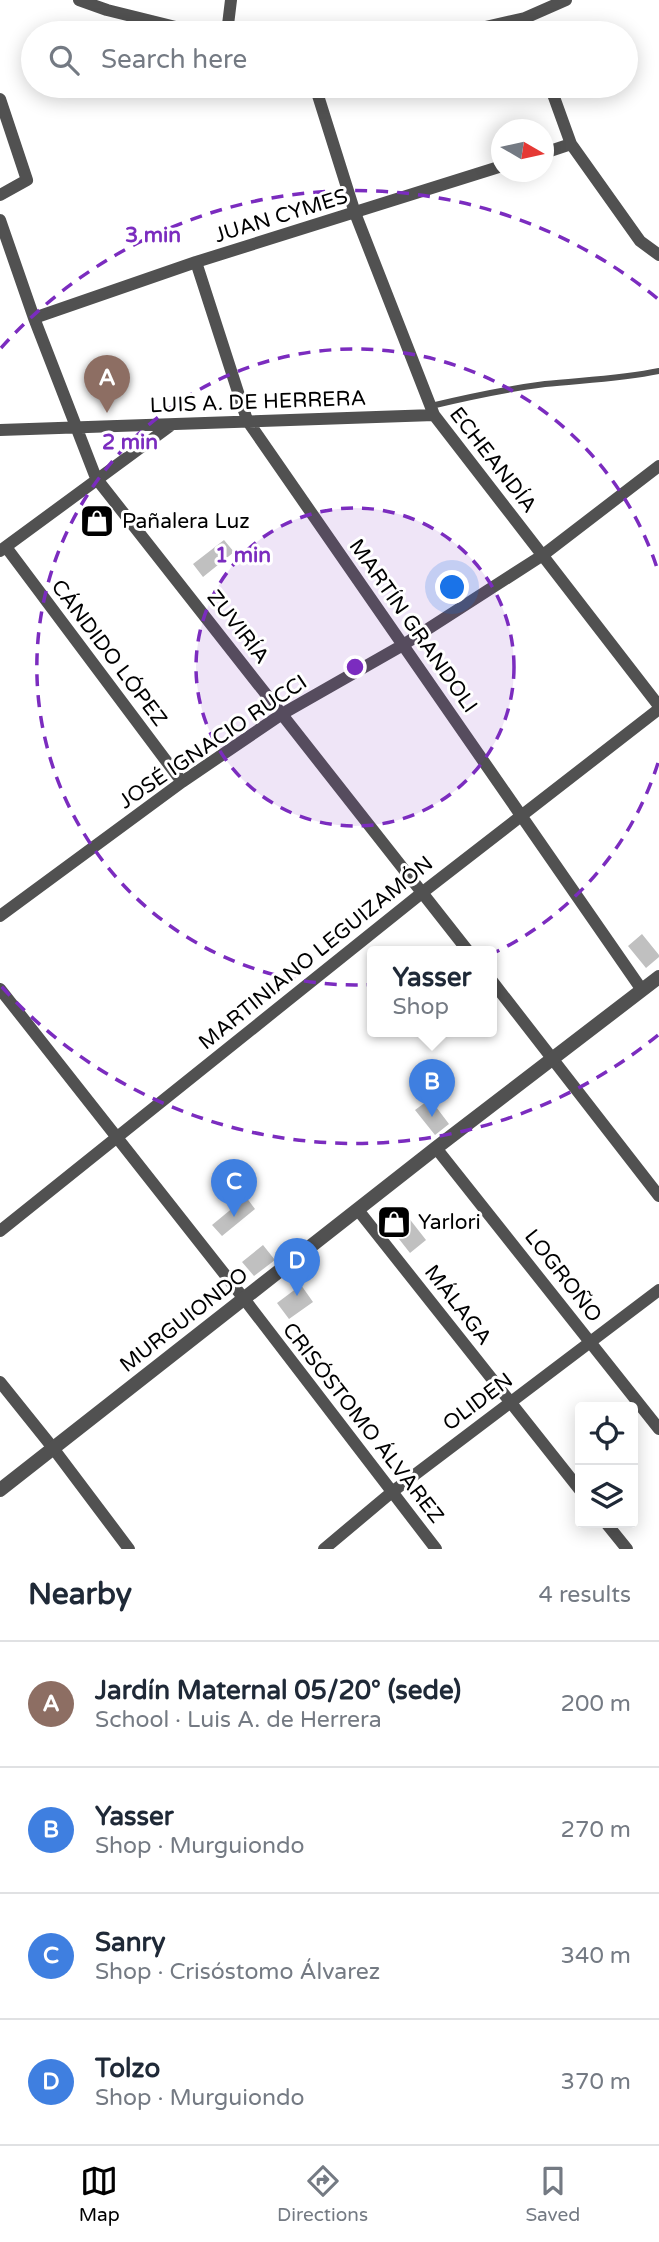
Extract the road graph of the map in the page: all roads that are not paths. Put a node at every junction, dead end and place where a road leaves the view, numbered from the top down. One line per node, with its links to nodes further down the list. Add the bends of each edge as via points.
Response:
1 (79, 0): 5 (street)
2 (231, 0): 6 (street)
3 (566, 0): 4 (street)
4 (525, 18): 7 (street); 8 (street)
5 (151, 21)
6 (228, 21)
7 (512, 21)
8 (526, 21)
9 (319, 98): 16 (street, ECHEANDÍA)
10 (554, 98): 12 (street)
11 (0, 99): 15 (street, via 27,180)
12 (571, 144): 13 (street); 18 (street, via 640,240)
13 (554, 150)
14 (491, 170): 16 (street, JUAN CYMES)
15 (0, 195)
16 (355, 213): 19 (street, JUAN CYMES); 22 (street, ECHEANDÍA)
17 (0, 220): 20 (street, ZUVIRÍA)
18 (659, 255)
19 (196, 262): 20 (street, JUAN CYMES); 23 (street, MARTÍN GRANDOLI)
20 (34, 318): 24 (street, ZUVIRÍA)
21 (659, 371): 22 (lane, via 495,391)
22 (432, 411): 23 (street, LUIS A. DE HERRERA); 30 (street, ECHEANDÍA)
23 (247, 420): 25 (street, LUIS A. DE HERRERA); 31 (street, MARTÍN GRANDOLI)
24 (76, 426): 25 (street, LUIS A. DE HERRERA); 26 (street, LUIS A. DE HERRERA); 28 (street, ZUVIRÍA)
25 (170, 426): 28 (street)
26 (0, 430)
27 (659, 466): 30 (street, JOSÉ IGNACIO RUCCI)
28 (96, 478): 29 (street); 33 (street, ZUVIRÍA)
29 (3, 549): 34 (street, CÁNDIDO LÓPEZ)
30 (543, 555): 31 (street, JOSÉ IGNACIO RUCCI); 32 (street, ECHEANDÍA)
31 (403, 645): 33 (street, JOSÉ IGNACIO RUCCI); 35 (street, MARTÍN GRANDOLI)
32 (659, 708): 35 (street, MARTINIANO LEGUIZAMÓN)
33 (282, 714): 34 (street, JOSÉ IGNACIO RUCCI); 36 (street, ZUVIRÍA)
34 (183, 782): 37 (street, JOSÉ IGNACIO RUCCI)
35 (520, 815): 36 (street, MARTINIANO LEGUIZAMÓN); 42 (street, MARTÍN GRANDOLI)
36 (423, 892): 38 (street, ZUVIRÍA); 44 (street, MARTINIANO LEGUIZAMÓN)
37 (0, 916)
38 (464, 946)
39 (659, 977): 42 (street, MURGUIONDO)
40 (497, 988): 43 (street)
41 (0, 989): 44 (street, CRISÓSTOMO ÁLVAREZ)
42 (642, 990): 43 (street, MURGUIONDO)
43 (551, 1059): 45 (street, MURGUIONDO); 46 (street)
44 (117, 1137): 48 (street, MARTINIANO LEGUIZAMÓN); 50 (street, CRISÓSTOMO ÁLVAREZ)
45 (436, 1148): 47 (street, MURGUIONDO); 51 (street, LOGROÑO)
46 (659, 1196)
47 (358, 1209): 50 (street, MURGUIONDO); 53 (street, MÁLAGA)
48 (0, 1231)
49 (659, 1290): 51 (street, OLIDEN)
50 (245, 1300): 55 (street, MURGUIONDO); 58 (street, CRISÓSTOMO ÁLVAREZ)
51 (591, 1342): 53 (street, OLIDEN); 54 (street, LOGROÑO)
52 (0, 1382): 55 (street)
53 (510, 1402): 56 (street, MÁLAGA); 58 (street, OLIDEN)
54 (659, 1429)
55 (53, 1448): 57 (street, MURGUIONDO); 60 (street)
56 (575, 1484)
57 (0, 1490)
58 (392, 1492): 61 (street, OLIDEN); 62 (street, CRISÓSTOMO ÁLVAREZ)
59 (610, 1528): 63 (street)
60 (130, 1549)
61 (324, 1549)
62 (436, 1549)
63 (627, 1549)

